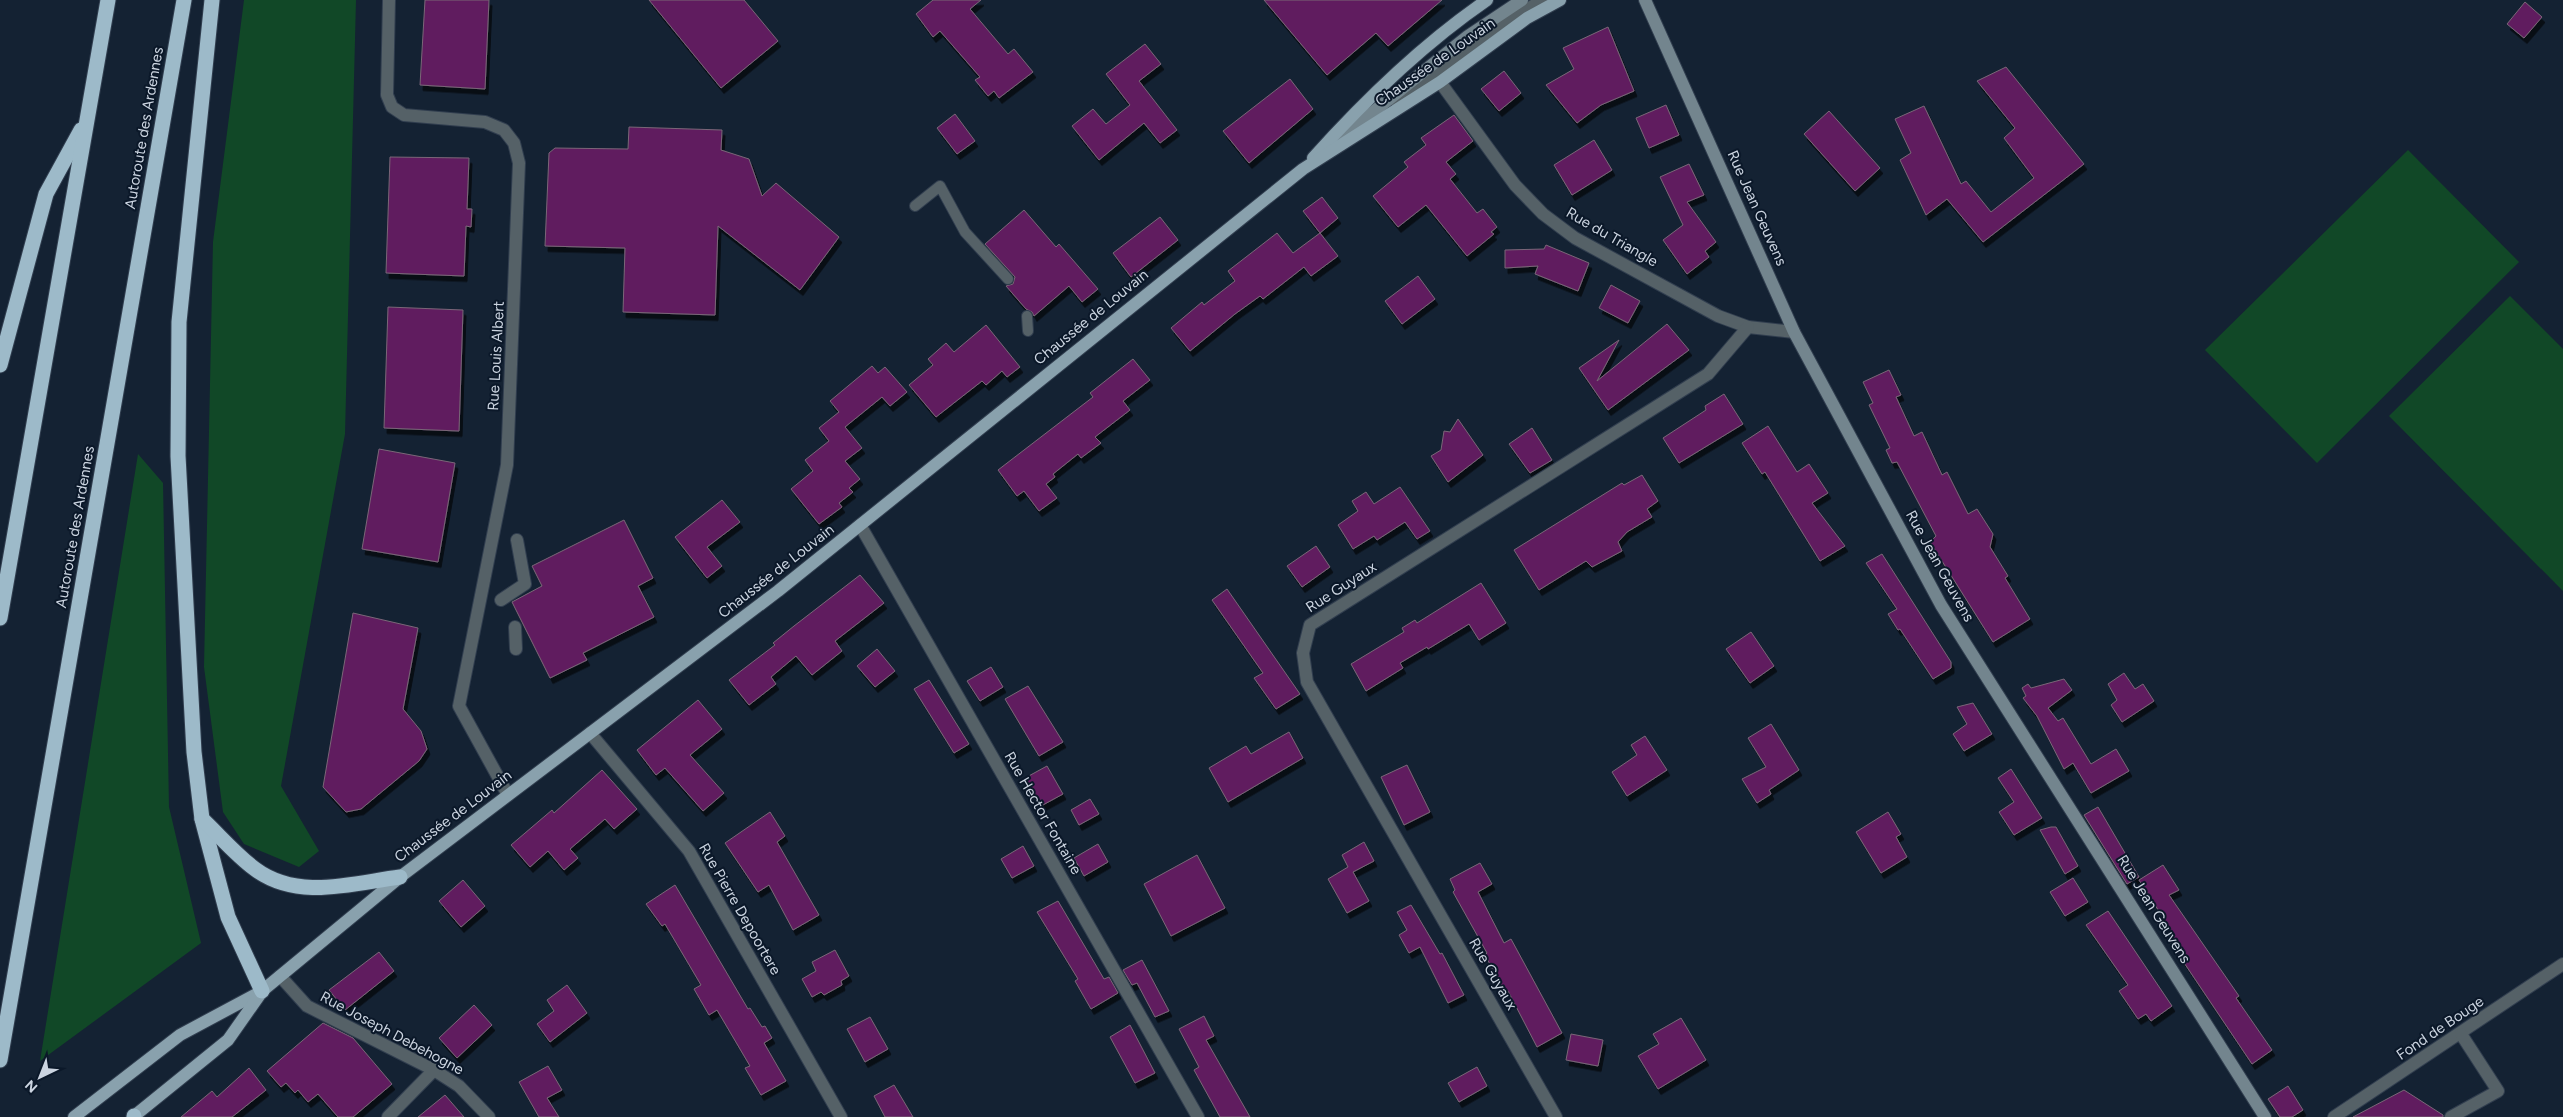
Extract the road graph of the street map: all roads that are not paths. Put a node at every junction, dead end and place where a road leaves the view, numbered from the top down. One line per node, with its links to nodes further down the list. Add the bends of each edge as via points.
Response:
1 (108, 0): 11 (highway)
2 (184, 0): 34 (highway, Autoroute des Ardennes)
3 (212, 0): 28 (highway, via 179,322 178,456 194,752)
4 (390, 0): 27 (street, Rue Louis Albert, via 387,95 392,107 404,115 485,122 504,130 514,143 519,163 507,465 459,706)
5 (1487, 0): 12 (main road, Chaussée de Louvain, via 1350,116)
6 (1522, 0): 12 (street, via 1468,36)
7 (1542, 0): 12 (lane, Chaussée de Louvain, via 1474,44)
8 (1560, 0): 10 (main road, Chaussée de Louvain, via 1527,18)
9 (1645, 0): 18 (street, Rue Jean Geuvens)
10 (1440, 82): 12 (main road, Chaussée de Louvain); 16 (street, Rue du Triangle, via 1515,185 1543,214 1575,238 1718,316)
11 (86, 120): 19 (highway, via 46,194); 23 (highway)
12 (1304, 169): 20 (main road, Chaussée de Louvain)
13 (915, 206): 14 (lane, via 940,186 965,232)
14 (1008, 279)
15 (1027, 316): 17 (lane)
16 (1748, 327): 18 (street, Rue du Triangle); 42 (street, Rue Guyaux, via 1708,374 1310,626 1303,653 1307,682)
17 (1028, 330)
18 (1794, 332): 43 (street, Rue Jean Geuvens, via 1941,605)
19 (0, 365)
20 (860, 525): 26 (main road, Chaussée de Louvain, via 735,625); 41 (street, Rue Hector Fontaine)
21 (517, 540): 22 (street, via 525,584)
22 (501, 600)
23 (0, 618)
24 (515, 627): 25 (street)
25 (516, 649)
26 (590, 733): 27 (main road, Chaussée de Louvain); 40 (street, Rue Pierre Depoortere, via 688,851)
27 (508, 796): 29 (main road, Chaussée de Louvain)
28 (202, 819): 29 (highway, via 256,870 286,885 311,889); 32 (highway, via 228,917)
29 (400, 877): 31 (main road, Chaussée de Louvain)
30 (2563, 964): 33 (street, Fond de Bouge)
31 (280, 976): 32 (main road, Chaussée de Louvain); 35 (street, Rue Joseph Debehogne, via 307,1006)
32 (262, 991): 36 (main road, Chaussée de Louvain, via 180,1035); 37 (main road, Chaussée de Louvain, via 228,1040)
33 (2461, 1034): 44 (street, Fond de Bouge); 45 (street, via 2498,1091)
34 (0, 1060)
35 (434, 1070): 38 (street); 39 (street, Rue Joseph Debehogne, via 459,1086)
36 (74, 1117)
37 (134, 1117)
38 (388, 1117)
39 (489, 1117)
40 (841, 1117)
41 (1198, 1117)
42 (1556, 1117)
43 (2265, 1117)
44 (2334, 1117)
45 (2451, 1117)

